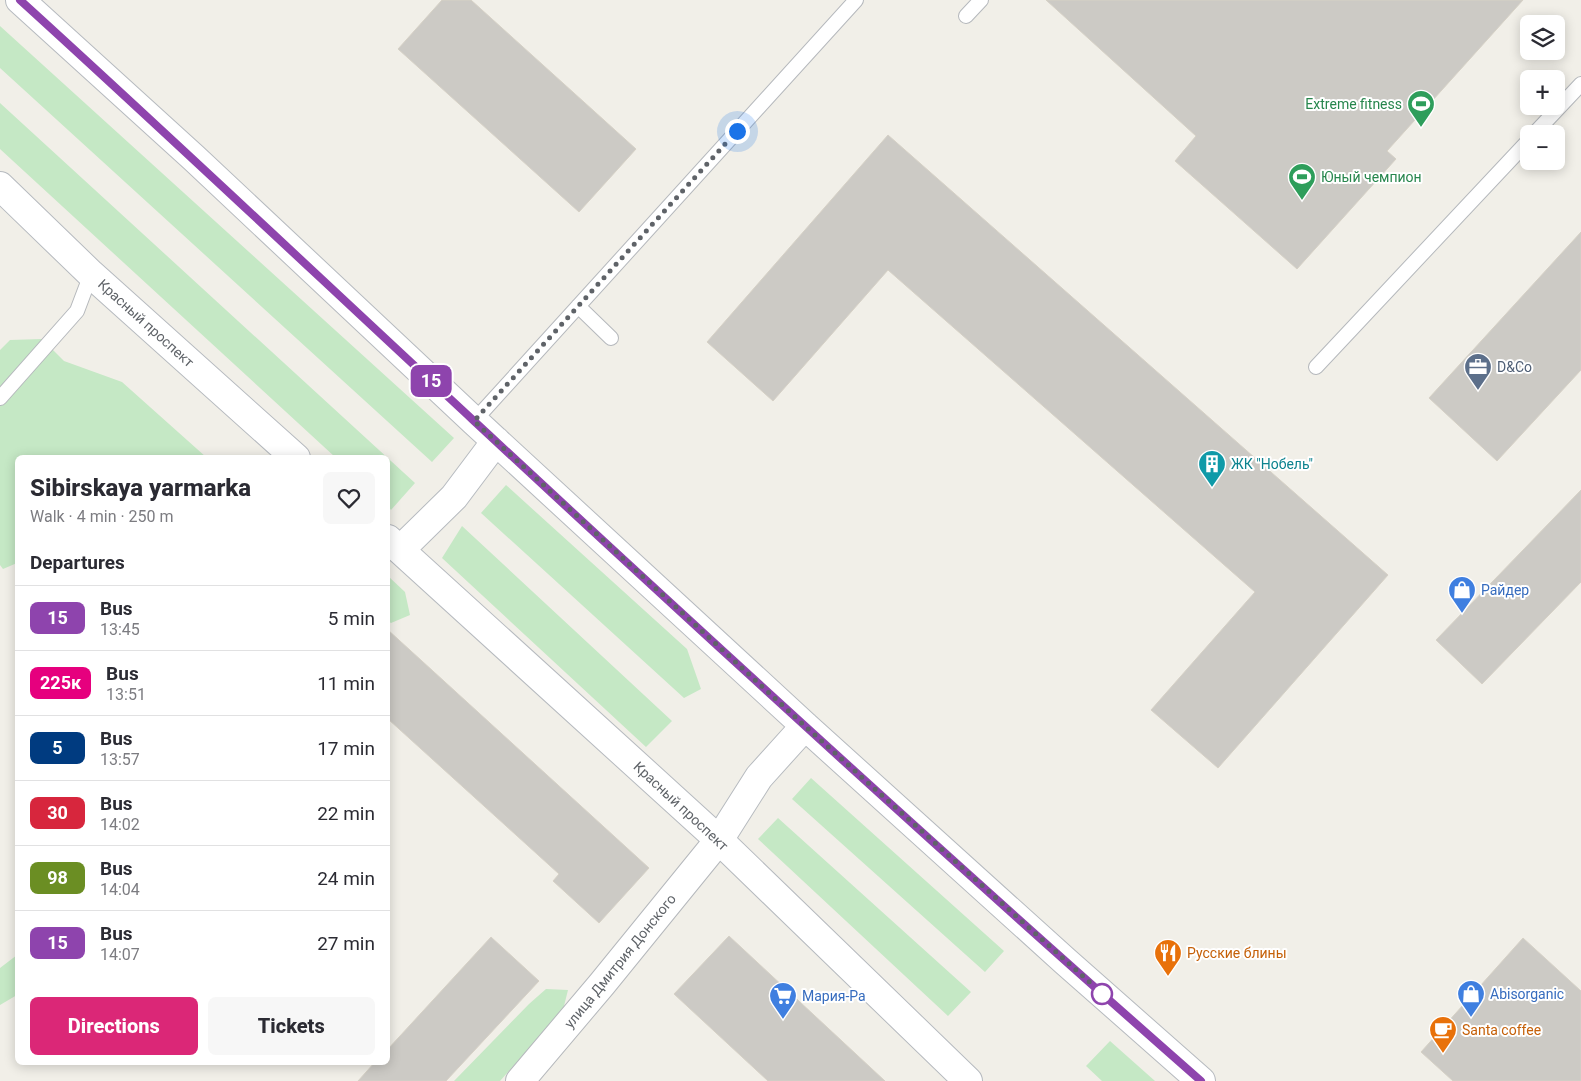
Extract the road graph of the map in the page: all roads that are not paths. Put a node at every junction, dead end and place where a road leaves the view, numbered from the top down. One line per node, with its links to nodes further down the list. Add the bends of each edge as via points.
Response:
1 (20, 0): 14 (main road)
2 (856, 0): 10 (lane)
3 (981, 0): 4 (lane)
4 (966, 16)
5 (1581, 84): 6 (lane)
6 (1542, 125)
7 (1520, 150): 12 (lane)
8 (0, 186): 9 (main road, Красный проспект)
9 (91, 274): 13 (lane, via 77,311); 16 (main road, Красный проспект)
10 (578, 306): 11 (lane); 14 (lane)
11 (611, 338)
12 (1316, 367)
13 (0, 398)
14 (474, 421): 15 (main road)
15 (496, 441): 17 (main road, via 454,497); 18 (main road)
16 (293, 455)
17 (394, 545): 19 (main road, Красный проспект)
18 (805, 726): 19 (main road, улица Дмитрия Донского, via 759,777); 22 (main road)
19 (719, 840): 20 (main road, улица Дмитрия Донского); 21 (main road, Красный проспект)
20 (520, 1081)
21 (968, 1081)
22 (1201, 1081)

